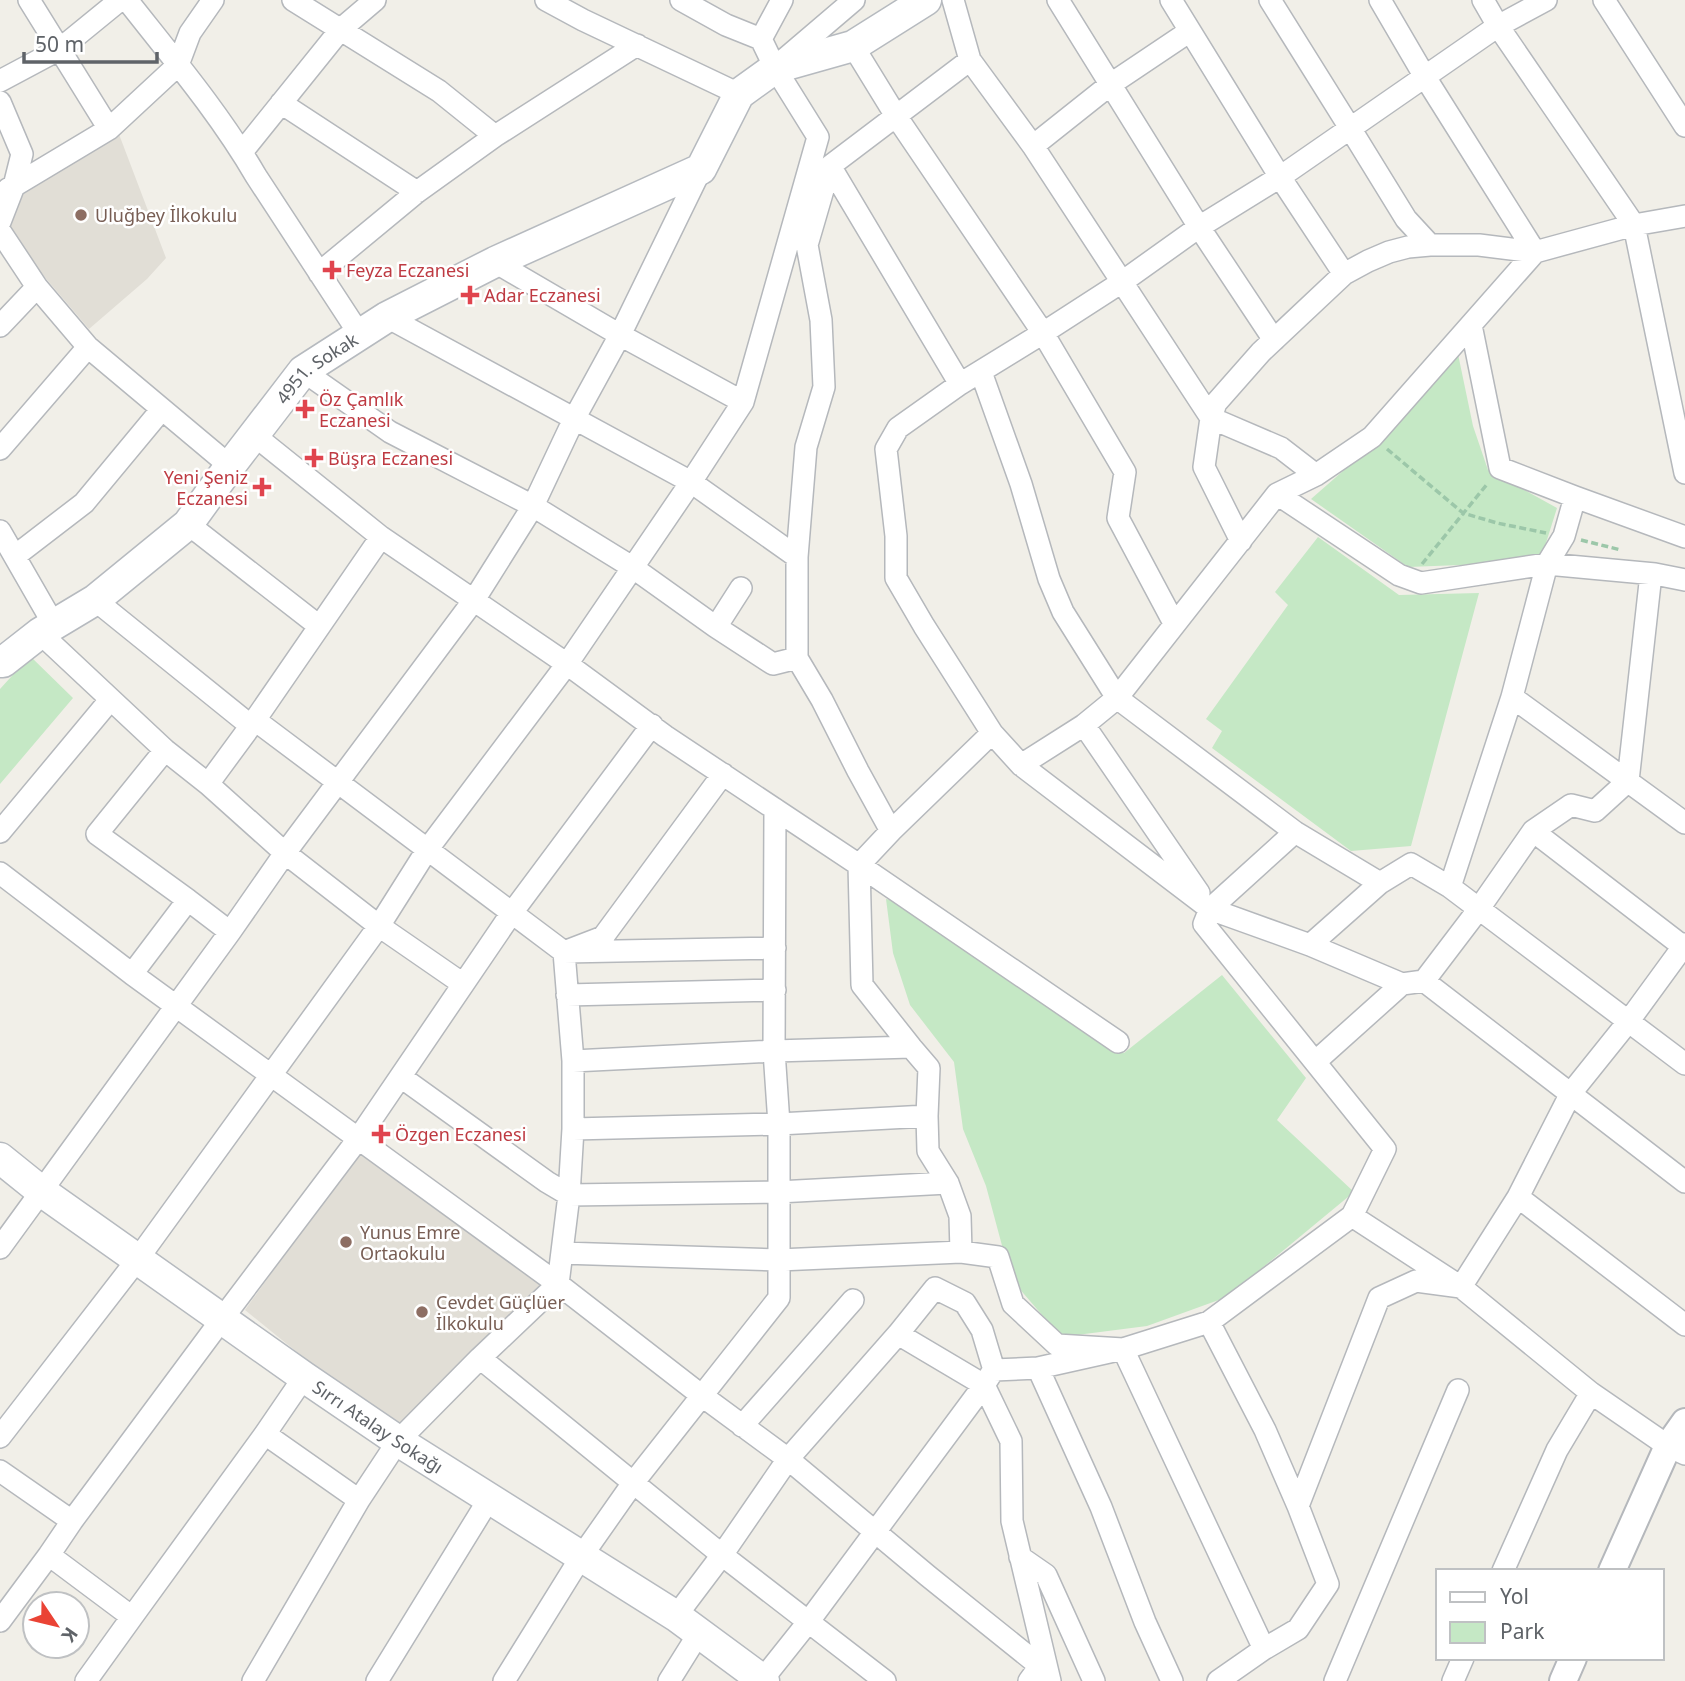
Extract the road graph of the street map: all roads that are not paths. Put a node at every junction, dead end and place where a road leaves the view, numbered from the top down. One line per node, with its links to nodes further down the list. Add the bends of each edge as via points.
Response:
1 (29, 0): 26 (street)
2 (121, 0): 26 (street)
3 (127, 0): 28 (street)
4 (213, 0): 28 (street, via 190,33)
5 (293, 0): 21 (street)
6 (375, 0): 21 (street)
7 (546, 0): 24 (street)
8 (681, 0): 23 (street)
9 (782, 0): 23 (street)
10 (854, 0): 29 (street)
11 (926, 0): 25 (main road)
12 (953, 0): 27 (street)
13 (1058, 0): 32 (street)
14 (1171, 0): 22 (street)
15 (1270, 0): 38 (street)
16 (1380, 0): 30 (street)
17 (1483, 0): 20 (street)
18 (1546, 0): 20 (street)
19 (1604, 0): 37 (street)
20 (1498, 26): 30 (street); 50 (street)
21 (341, 29): 35 (street); 40 (street, via 439,91)
22 (1190, 31): 32 (street); 45 (street)
23 (761, 39): 29 (street)
24 (637, 45): 33 (street); 40 (street)
25 (853, 46): 29 (main road); 36 (street)
26 (60, 49): 31 (street); 39 (street)
27 (970, 60): 36 (street); 41 (street)
28 (178, 65): 39 (street); 42 (street)
29 (775, 68): 33 (main road); 71 (street, via 818,137)
30 (1425, 76): 38 (street); 54 (street)
31 (0, 81)
32 (1111, 84): 41 (street); 51 (street)
33 (739, 94): 44 (main road)
34 (0, 102): 46 (street, via 22,154)
35 (281, 103): 42 (street); 47 (street)
36 (896, 116): 43 (street); 63 (street)
37 (1685, 126)
38 (1350, 128): 45 (street); 53 (street, via 1405,219)
39 (109, 129): 46 (street)
40 (495, 136): 47 (street)
41 (1034, 146): 58 (street)
42 (242, 152): 56 (street)
43 (830, 166): 70 (street); 89 (street, via 807,244 821,320 824,387 806,447)
44 (701, 169): 55 (main road, 4951. Sokak); 65 (street)
45 (1280, 177): 51 (street); 57 (street)
46 (7, 189): 49 (street)
47 (417, 192): 56 (street)
48 (1685, 216): 50 (street)
49 (0, 222)
50 (1633, 225): 54 (street); 78 (street)
51 (1199, 227): 58 (street); 66 (street)
52 (0, 231): 59 (street)
53 (1430, 245): 54 (street); 57 (street, via 1389,253)
54 (1535, 252): 61 (street)
55 (495, 262): 60 (main road, 4951. Sokak); 65 (street)
56 (319, 273): 64 (street)
57 (1343, 274): 66 (street)
58 (1122, 282): 63 (street); 73 (street)
59 (37, 287): 62 (street); 67 (street)
60 (387, 317): 64 (main road, 4951. Sokak); 74 (street)
61 (1471, 325): 79 (street, via 1372,436); 82 (street, via 1500,468)
62 (0, 326)
63 (1044, 333): 69 (street); 97 (street, via 1125,472 1118,518)
64 (360, 335): 68 (main road, 4951. Sokak)
65 (621, 335): 71 (street); 74 (street)
66 (1273, 340): 73 (street, via 1216,403)
67 (88, 347): 72 (street); 76 (street)
68 (303, 371): 75 (main road, 4951. Sokak); 83 (street, via 390,432)
69 (981, 372): 70 (street); 105 (street, via 1049,579 1063,612)
70 (960, 384): 110 (street, via 898,428 886,449 897,578)
71 (743, 402): 80 (street)
72 (162, 409): 77 (street); 88 (street, via 84,503)
73 (1211, 418): 79 (street, via 1281,448); 87 (street, via 1204,467)
74 (574, 419): 80 (street); 83 (street)
75 (254, 435): 77 (main road, 4951. Sokak); 85 (street)
76 (0, 449)
77 (230, 466): 84 (main road, 4951. Sokak)
78 (1685, 473)
79 (1316, 475): 81 (street)
80 (691, 482): 89 (street); 91 (street)
81 (1277, 494): 87 (street); 90 (street, via 1399,575 1421,583)
82 (1575, 498): 86 (street); 90 (street, via 1564,536)
83 (533, 506): 91 (street); 96 (street)
84 (188, 524): 95 (main road, 4951. Sokak); 98 (street)
85 (381, 537): 96 (street); 98 (street)
86 (1685, 537)
87 (1241, 541): 97 (street)
88 (6, 544): 100 (street)
89 (797, 557): 101 (street)
90 (1547, 564): 92 (street); 104 (street)
91 (632, 567): 99 (street); 103 (street)
92 (1651, 574): 93 (street); 114 (street)
93 (1685, 580)
94 (741, 588): 99 (street)
95 (96, 600): 100 (main road, 4951. Sokak); 107 (street)
96 (474, 600): 103 (street); 115 (street)
97 (1174, 623): 105 (street)
98 (320, 626): 107 (street)
99 (716, 627): 101 (street, via 773,664)
100 (47, 629): 102 (main road, 4951. Sokak); 106 (street)
101 (797, 658): 119 (street)
102 (1, 662)
103 (567, 664): 109 (street); 123 (street)
104 (1512, 697): 114 (street); 128 (street)
105 (1117, 698): 108 (street); 122 (street)
106 (110, 700): 111 (street); 121 (street)
107 (253, 723): 115 (street); 116 (street)
108 (1084, 724): 112 (street); 130 (street)
109 (652, 726): 113 (street); 132 (street)
110 (992, 733): 112 (street); 119 (street)
111 (166, 750): 116 (street); 129 (street, via 97,834)
112 (1021, 765): 130 (street)
113 (723, 774): 117 (street); 138 (street, via 603,937)
114 (1628, 781): 118 (street); 120 (street, via 1595,811 1570,805)
115 (338, 783): 123 (street); 124 (street)
116 (208, 784): 124 (street)
117 (775, 809): 125 (street); 137 (street)
118 (1685, 823)
119 (891, 831): 125 (street)
120 (1533, 831): 131 (street); 136 (street)
121 (0, 832)
122 (1295, 832): 127 (street); 130 (street)
123 (427, 850): 132 (street); 133 (street)
124 (285, 853): 133 (street); 134 (street)
125 (859, 865): 147 (street); 148 (street, via 862,985)
126 (0, 873): 139 (street)
127 (1380, 883): 128 (street, via 1411,864); 135 (street)
128 (1450, 887): 131 (street)
129 (188, 900): 134 (street); 139 (street)
130 (1210, 909): 135 (street); 151 (street, via 1204,924)
131 (1479, 910): 140 (street); 146 (street)
132 (511, 914): 138 (street); 141 (street)
133 (379, 926): 141 (street); 153 (street)
134 (230, 932): 145 (street)
135 (1310, 945): 142 (street)
136 (1684, 946): 146 (street)
137 (775, 948): 138 (street); 143 (street)
138 (564, 952): 144 (street)
139 (132, 974): 145 (street)
140 (1424, 981): 142 (street); 155 (street)
141 (463, 984): 154 (street)
142 (1402, 985): 151 (street)
143 (775, 990): 144 (street); 149 (street)
144 (567, 995): 150 (street)
145 (176, 1005): 153 (street); 163 (street)
146 (1628, 1022): 152 (street); 155 (street)
147 (1118, 1042)
148 (911, 1047): 149 (street); 156 (street, via 929,1068)
149 (774, 1051): 150 (street); 157 (street)
150 (573, 1061): 158 (street)
151 (1315, 1062): 167 (street, via 1385,1149)
152 (1685, 1064)
153 (270, 1074): 159 (street); 171 (street)
154 (401, 1077): 159 (street); 165 (street)
155 (1571, 1093): 161 (street); 166 (street)
156 (927, 1116): 157 (street); 162 (street, via 928,1151)
157 (779, 1124): 158 (street); 164 (street)
158 (573, 1129): 165 (street)
159 (358, 1139): 173 (street); 176 (street)
160 (0, 1158): 163 (main road, Sırrı Atalay Sokağı)
161 (1685, 1182)
162 (948, 1183): 164 (street); 169 (street, via 960,1216)
163 (41, 1191): 168 (street); 171 (main road, Sırrı Atalay Sokağı)
164 (778, 1192): 165 (street); 172 (street)
165 (569, 1195): 170 (street)
166 (1518, 1197): 174 (street); 178 (street)
167 (1352, 1216): 174 (street); 177 (street)
168 (0, 1248)
169 (961, 1252): 172 (street); 180 (street, via 999,1257 1013,1304 1057,1345)
170 (562, 1253): 172 (street); 173 (street)
171 (137, 1260): 176 (main road, Sırrı Atalay Sokağı); 191 (street)
172 (779, 1260): 187 (street, via 779,1298)
173 (558, 1284): 181 (street); 187 (street)
174 (1461, 1287): 186 (street); 199 (street, via 1416,1281 1379,1298)
175 (853, 1300): 189 (street)
176 (222, 1319): 183 (main road, Sırrı Atalay Sokağı); 200 (street)
177 (1209, 1322): 180 (street); 199 (street)
178 (1685, 1325)
179 (898, 1334): 184 (street); 184 (street, via 935,1288 965,1303 982,1330); 194 (street)
180 (1123, 1349): 182 (street); 212 (street)
181 (480, 1358): 192 (street); 196 (street)
182 (1038, 1368): 184 (street); 225 (street)
183 (304, 1377): 190 (street); 192 (main road, Sırrı Atalay Sokağı)
184 (989, 1377): 201 (street); 205 (street, via 1011,1441 1012,1521)
185 (1458, 1390): 227 (street)
186 (1591, 1393): 193 (street); 206 (street, via 1557,1450)
187 (701, 1395): 189 (street); 196 (street)
188 (1685, 1422): 193 (street)
189 (743, 1426): 194 (street)
190 (265, 1434): 198 (street); 208 (street)
191 (0, 1437)
192 (398, 1441): 197 (main road, Sırrı Atalay Sokağı); 198 (street)
193 (1677, 1450): 207 (street)
194 (788, 1459): 201 (street); 203 (street)
195 (0, 1471): 200 (street)
196 (633, 1483): 203 (street); 204 (street)
197 (489, 1499): 204 (main road, Sırrı Atalay Sokağı); 218 (street)
198 (359, 1500): 217 (street)
199 (1298, 1506): 212 (street, via 1328,1584 1298,1629)
200 (72, 1521): 202 (street)
201 (875, 1533): 210 (street); 222 (street, via 1040,1666)
202 (49, 1555): 208 (street); 209 (street)
203 (722, 1555): 210 (street); 211 (street)
204 (582, 1557): 211 (main road, Sırrı Atalay Sokağı); 219 (street)
205 (1020, 1557): 223 (street); 224 (street, via 1046,1575)
206 (1504, 1569)
207 (1613, 1569)
208 (132, 1617): 215 (street)
209 (0, 1621)
210 (809, 1621): 216 (street); 221 (street)
211 (688, 1625): 216 (main road, Sırrı Atalay Sokağı); 220 (street)
212 (1264, 1649): 226 (street)
213 (1462, 1660): 228 (street)
214 (1572, 1660): 229 (street)
215 (92, 1679)
216 (763, 1680)
217 (253, 1681)
218 (377, 1681)
219 (504, 1681)
220 (668, 1681)
221 (885, 1681)
222 (1028, 1681)
223 (1050, 1681)
224 (1094, 1681)
225 (1172, 1681)
226 (1218, 1681)
227 (1335, 1681)
228 (1453, 1681)
229 (1563, 1681)

